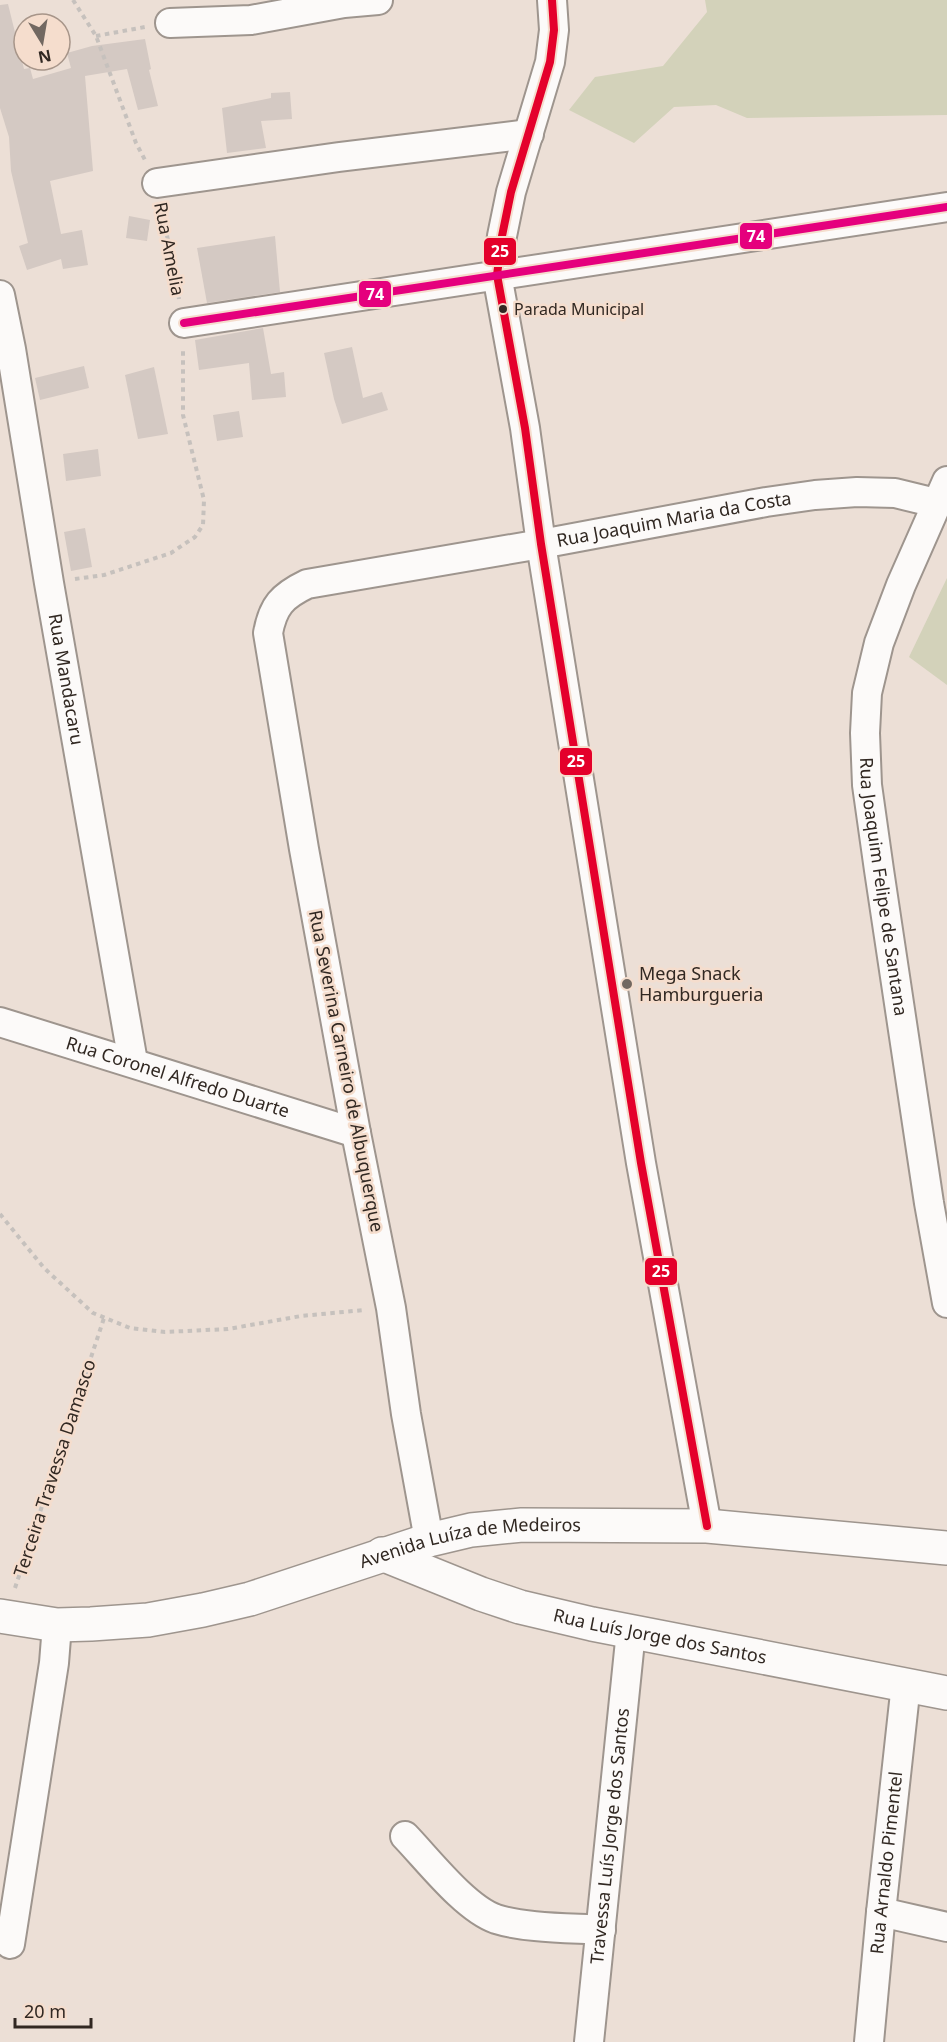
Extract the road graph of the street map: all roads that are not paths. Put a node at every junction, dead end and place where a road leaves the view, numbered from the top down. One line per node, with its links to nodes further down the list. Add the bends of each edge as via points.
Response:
1 (378, 0): 3 (street)
2 (552, 0): 5 (street, via 550,62)
3 (344, 2): 4 (street, via 251,20)
4 (170, 23)
5 (529, 134): 6 (street); 8 (street, via 511,192)
6 (157, 183)
7 (947, 207): 8 (street)
8 (497, 275): 10 (street); 12 (street)
9 (0, 295): 15 (street, Rua Mandacaru)
10 (183, 323)
11 (941, 492): 12 (street, Rua Joaquim Maria da Costa, via 815,495); 17 (street, Rua Joaquim Felipe de Santana, via 879,643 867,693 865,733 867,785 879,870 928,1203)
12 (541, 544): 13 (street, Rua Joaquim Maria da Costa, via 307,584); 18 (street, via 641,1163)
13 (278, 604): 16 (street, Rua Severina Carneiro de Albuquerque, via 268,633)
14 (0, 1022): 15 (street, Rua Coronel Alfredo Duarte)
15 (133, 1062): 16 (street, Rua Coronel Alfredo Duarte)
16 (356, 1133): 19 (street, Rua Severina Carneiro de Albuquerque, via 391,1308)
17 (947, 1303)
18 (707, 1526): 19 (street, Avenida Luíza de Medeiros, via 522,1525 471,1530); 20 (street, Avenida Luíza de Medeiros)
19 (429, 1540): 21 (street, Avenida Luíza de Medeiros)
20 (947, 1548)
21 (382, 1554): 23 (street, Avenida Luíza de Medeiros, via 250,1599 202,1610 148,1620); 24 (street, Rua Luís Jorge dos Santos, via 520,1607)
22 (3, 1617): 23 (street, Avenida Luíza de Medeiros)
23 (57, 1625): 31 (street)
24 (631, 1631): 25 (street, Rua Luís Jorge dos Santos); 30 (street, Travessa Luís Jorge dos Santos)
25 (906, 1684): 26 (street, Rua Luís Jorge dos Santos); 28 (street, Rua Arnaldo Pimentel)
26 (947, 1693)
27 (405, 1836): 30 (street, via 468,1902 494,1918 510,1923)
28 (881, 1912): 29 (street); 33 (street, Rua Arnaldo Pimentel)
29 (947, 1927)
30 (601, 1930): 32 (street, Travessa Luís Jorge dos Santos)
31 (10, 1944)
32 (590, 2042)
33 (869, 2042)

